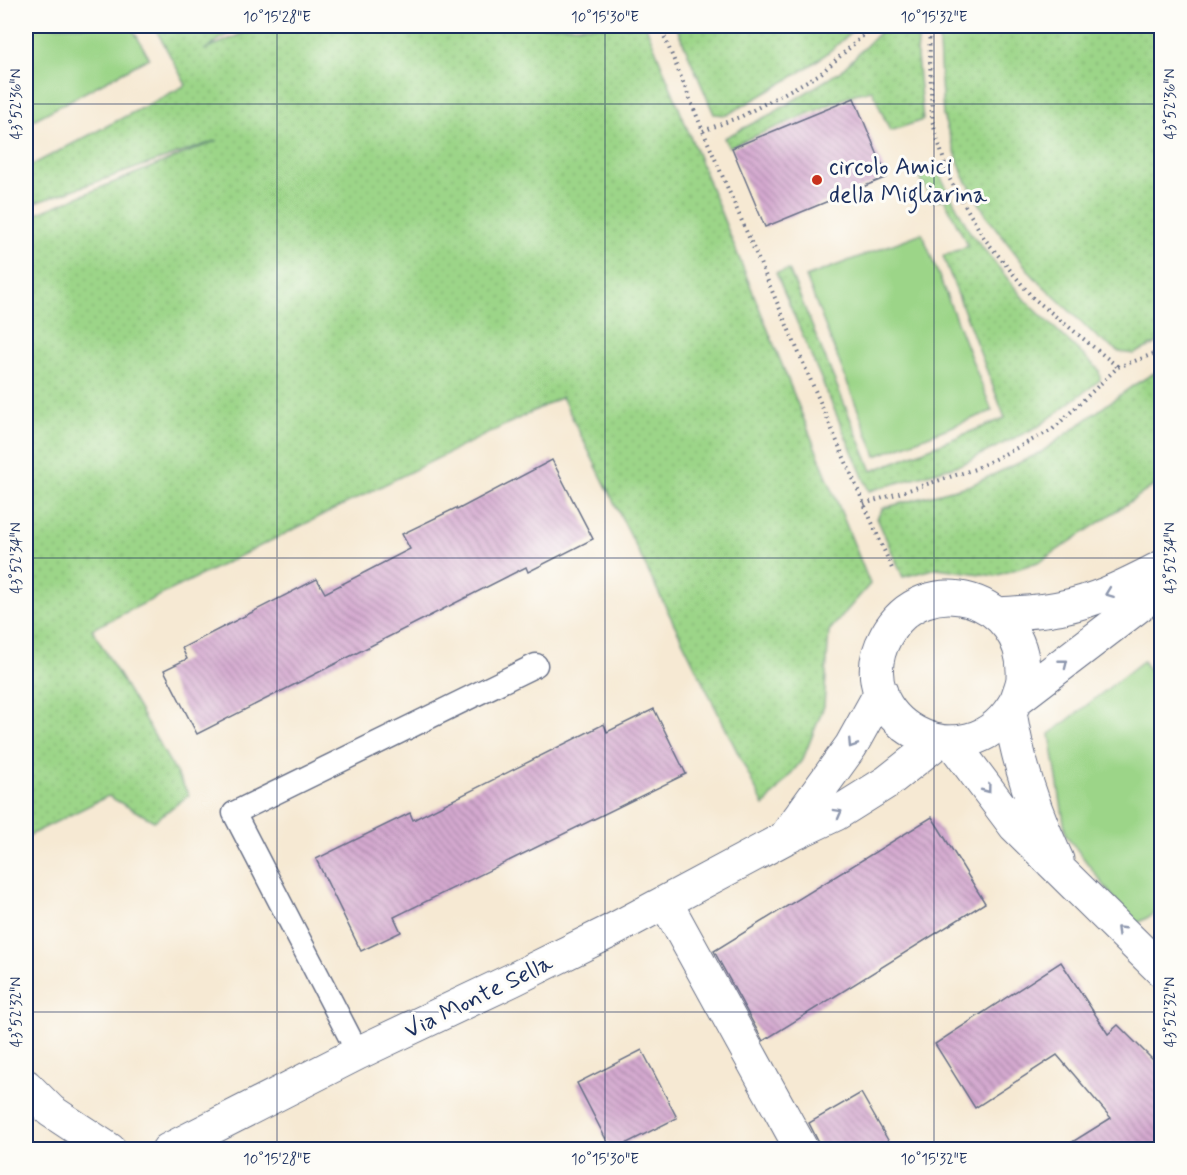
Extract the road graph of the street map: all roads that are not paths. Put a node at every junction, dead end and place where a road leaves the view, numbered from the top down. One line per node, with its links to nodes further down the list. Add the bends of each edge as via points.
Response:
1 (1161, 567): 3 (street, one-way to 3, via 1090,600 1062,608)
2 (1161, 588): 6 (street, one-way to 2)
3 (998, 614): 5 (street, via 958,597 932,600 909,609 895,622 878,656); 6 (street, via 1016,636 1022,657 1023,679)
4 (536, 665): 12 (lane, via 234,813)
5 (881, 692): 7 (street, via 903,725 920,737); 8 (street, Via Monte Sella, one-way to 8, via 851,746)
6 (1014, 706): 7 (street, via 994,728 975,738); 9 (street, via 1016,746 1030,792)
7 (946, 742): 8 (street, Via Monte Sella, one-way to 7, via 860,800); 9 (street, one-way to 9, via 1016,826)
8 (785, 838): 10 (street, Via Monte Sella)
9 (1065, 876): 11 (street, one-way to 9)
10 (666, 903): 12 (street, Via Monte Sella); 17 (street)
11 (1161, 971)
12 (358, 1053): 16 (street, Via Monte Sella)
13 (26, 1086): 14 (street)
14 (38, 1107): 15 (street)
15 (110, 1149)
16 (168, 1149)
17 (802, 1149)

